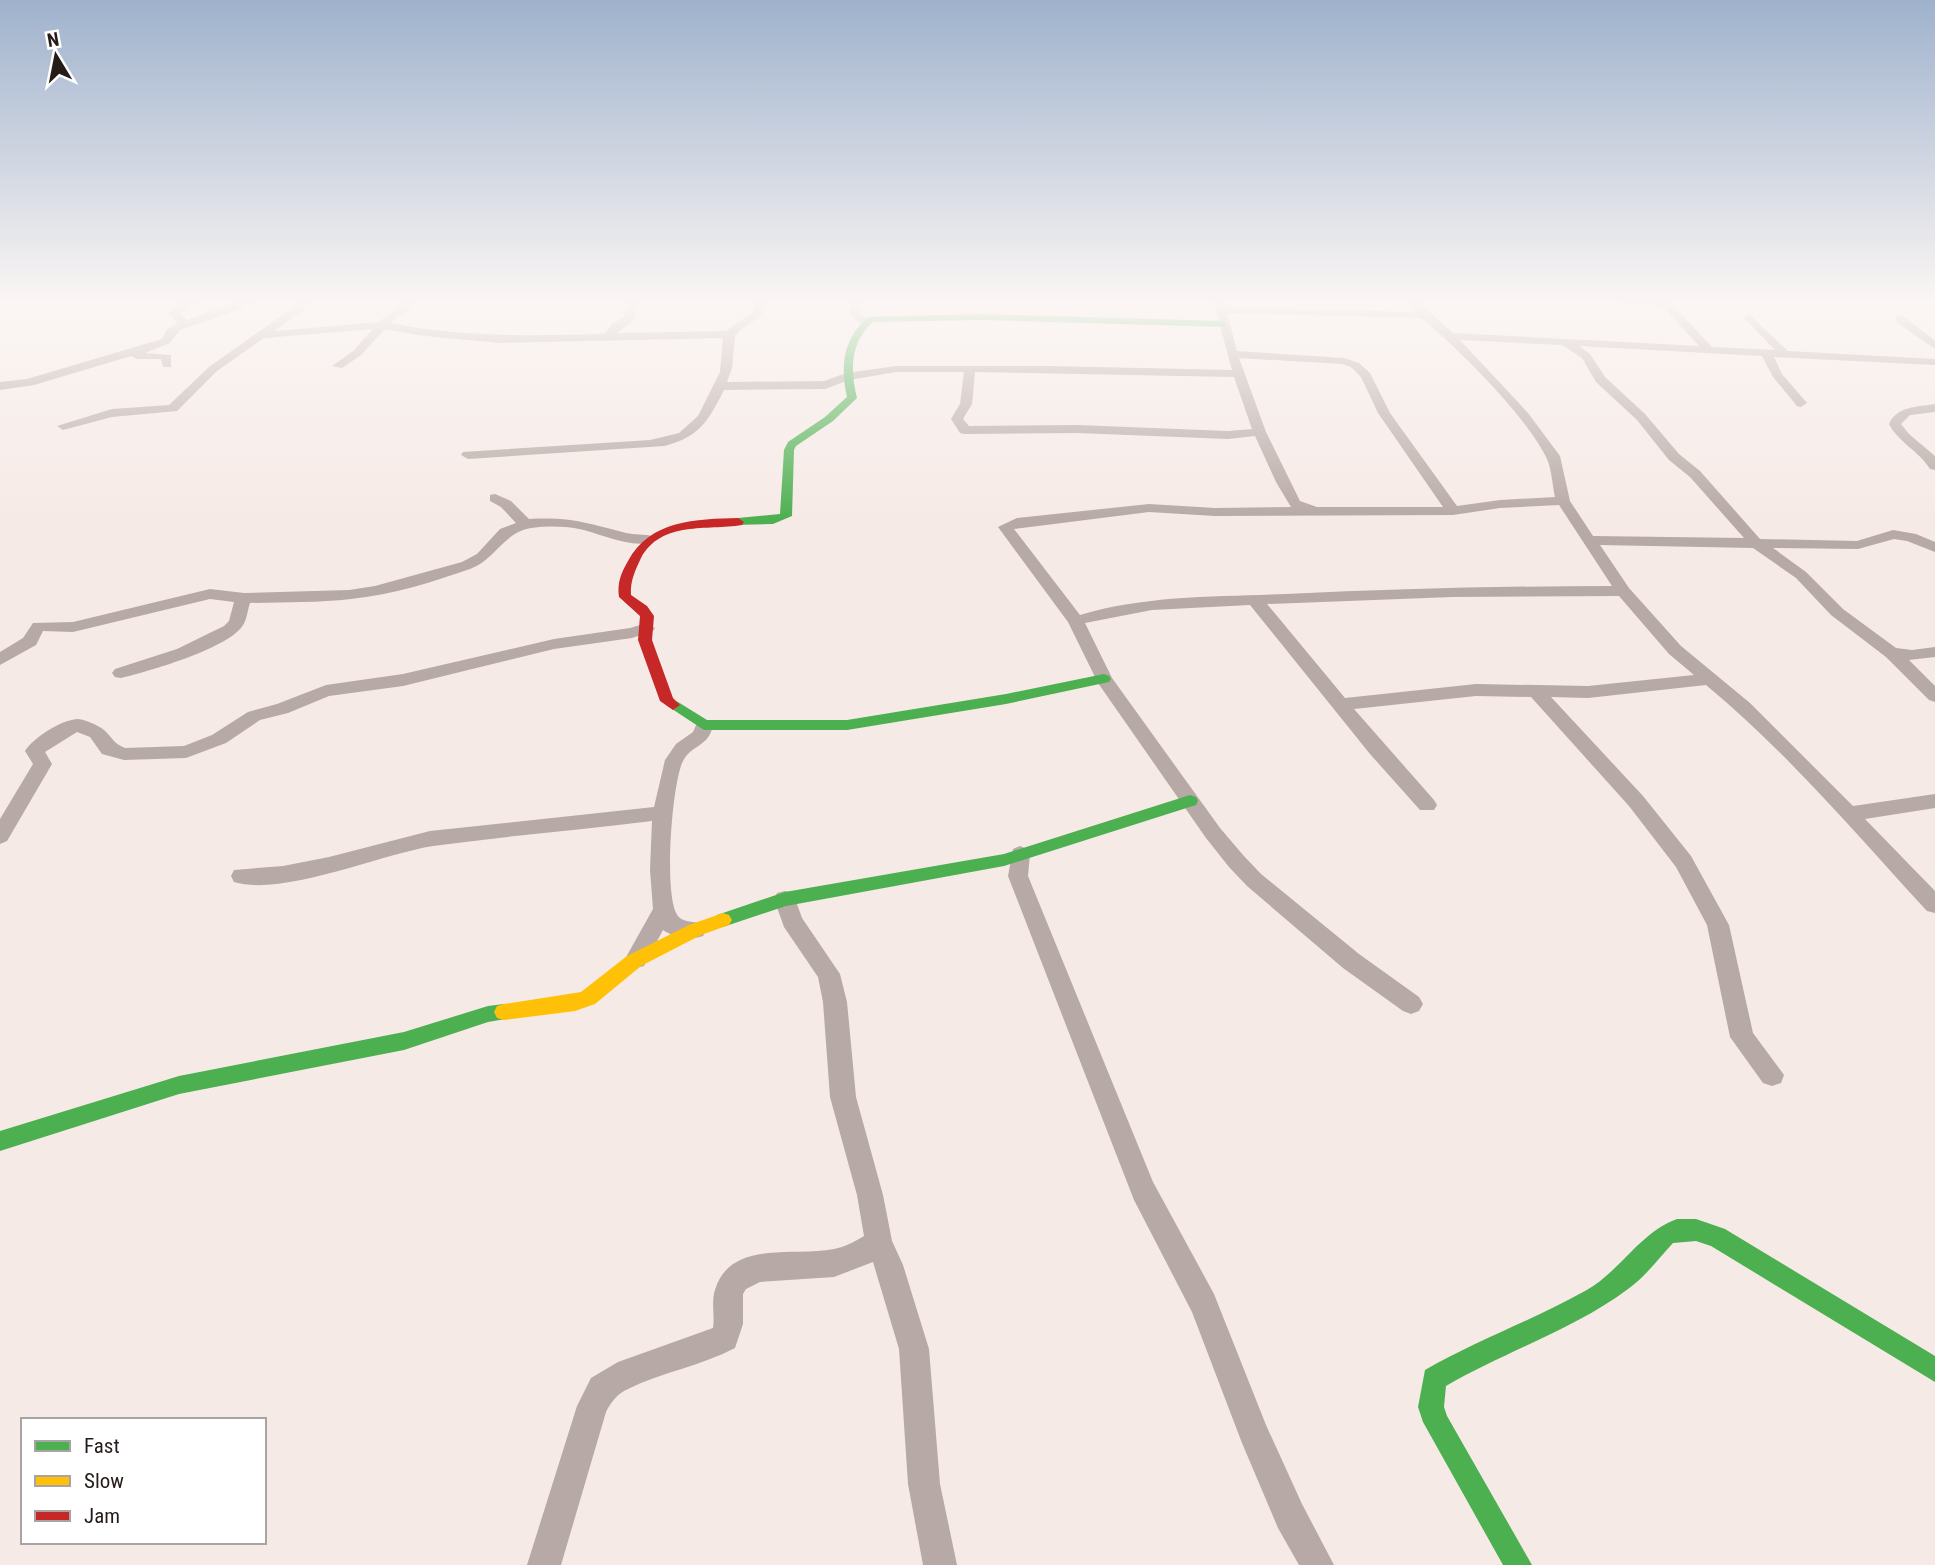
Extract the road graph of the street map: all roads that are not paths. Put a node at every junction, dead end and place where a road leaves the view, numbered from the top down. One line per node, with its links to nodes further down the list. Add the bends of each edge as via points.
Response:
1 (59, 373): 14 (street, via 34,383)
2 (210, 373): 18 (street, via 173,408 112,413)
3 (724, 373): 15 (street)
4 (847, 373): 13 (street)
5 (871, 373): 13 (street)
6 (970, 373): 19 (street, via 966,404 957,419 965,430)
7 (1189, 373): 12 (street)
8 (1363, 373): 25 (street, via 1384,413)
9 (1484, 373): 23 (street, via 1553,456)
10 (1596, 373): 29 (street)
11 (1776, 373): 16 (street)
12 (1241, 374): 19 (street)
13 (846, 377): 15 (street, via 825,385); 27 (street, via 852,396 849,401 796,439 789,450 786,516 679,526)
14 (0, 386)
15 (720, 386): 20 (street, via 699,426 671,441)
16 (1801, 403)
17 (1935, 408): 21 (street, via 1907,412 1895,424 1902,438 1930,456)
18 (63, 426)
19 (1260, 432): 24 (street)
20 (468, 455)
21 (1935, 466)
22 (495, 498): 26 (street, via 509,504)
23 (1563, 501): 25 (street); 28 (street)
24 (1290, 508): 25 (street); 34 (street, via 1215,512 1149,508 1008,524 1004,527 1008,534)
25 (1453, 511)
26 (526, 524): 27 (street, via 574,523 628,538); 32 (street, via 505,532 475,561 407,584 349,595)
27 (648, 538): 35 (street, via 631,561 624,591 627,601 647,617)
28 (1587, 540): 29 (street); 31 (street)
29 (1756, 543): 30 (street, via 1858,545 1894,534); 37 (street)
30 (1935, 548)
31 (1623, 591): 33 (street, via 1502,590); 41 (street, via 1675,650)
32 (244, 598): 38 (street, via 210,594 73,627 39,626 30,641); 39 (street, via 236,625 220,636 159,663)
33 (1255, 600): 34 (street, via 1146,605); 44 (street)
34 (1076, 621): 40 (street)
35 (647, 628): 45 (street, via 645,640 667,701); 51 (street, via 523,650 403,680 326,691 254,716 219,739 186,752 124,754 78,725 65,729 34,751 43,764)
36 (1935, 652): 37 (street)
37 (1892, 653): 43 (street)
38 (0, 660)
39 (121, 673)
40 (1104, 679): 45 (street, via 847,725); 46 (street)
41 (1708, 679): 42 (street); 50 (street, via 1744,707)
42 (1537, 693): 44 (street, via 1476,690); 60 (street, via 1636,801 1684,862 1718,925 1742,1037)
43 (1935, 696)
44 (1343, 704): 48 (street)
45 (704, 725): 49 (street, via 702,735 675,758)
46 (1190, 801): 52 (street); 59 (street, via 1254,880)
47 (1935, 801): 50 (street)
48 (1427, 805)
49 (663, 813): 53 (street, via 430,839 283,874); 56 (street)
50 (1849, 814): 55 (street)
51 (0, 836)
52 (1020, 855): 54 (street); 66 (street, via 1018,876 1143,1191 1204,1304 1253,1432)
53 (241, 876)
54 (785, 899): 57 (street); 62 (street, via 792,921 829,974 843,1097)
55 (1935, 905)
56 (663, 911): 57 (street, via 680,930); 58 (street)
57 (695, 930): 58 (street)
58 (634, 961): 61 (street, via 575,1003 488,1014 404,1041 179,1085)
59 (1411, 1004)
60 (1772, 1075)
61 (0, 1142)
62 (879, 1243): 64 (street, via 833,1264 742,1272 728,1292 731,1323 725,1338 618,1377 602,1390 593,1406); 65 (street, via 890,1265 914,1349 924,1484)
63 (1935, 1370): 67 (street, via 1717,1237 1696,1230 1666,1234 1623,1279 1594,1299 1475,1355 1434,1380 1431,1407 1436,1422)
64 (544, 1565)
65 (940, 1565)
66 (1317, 1565)
67 (1518, 1565)

